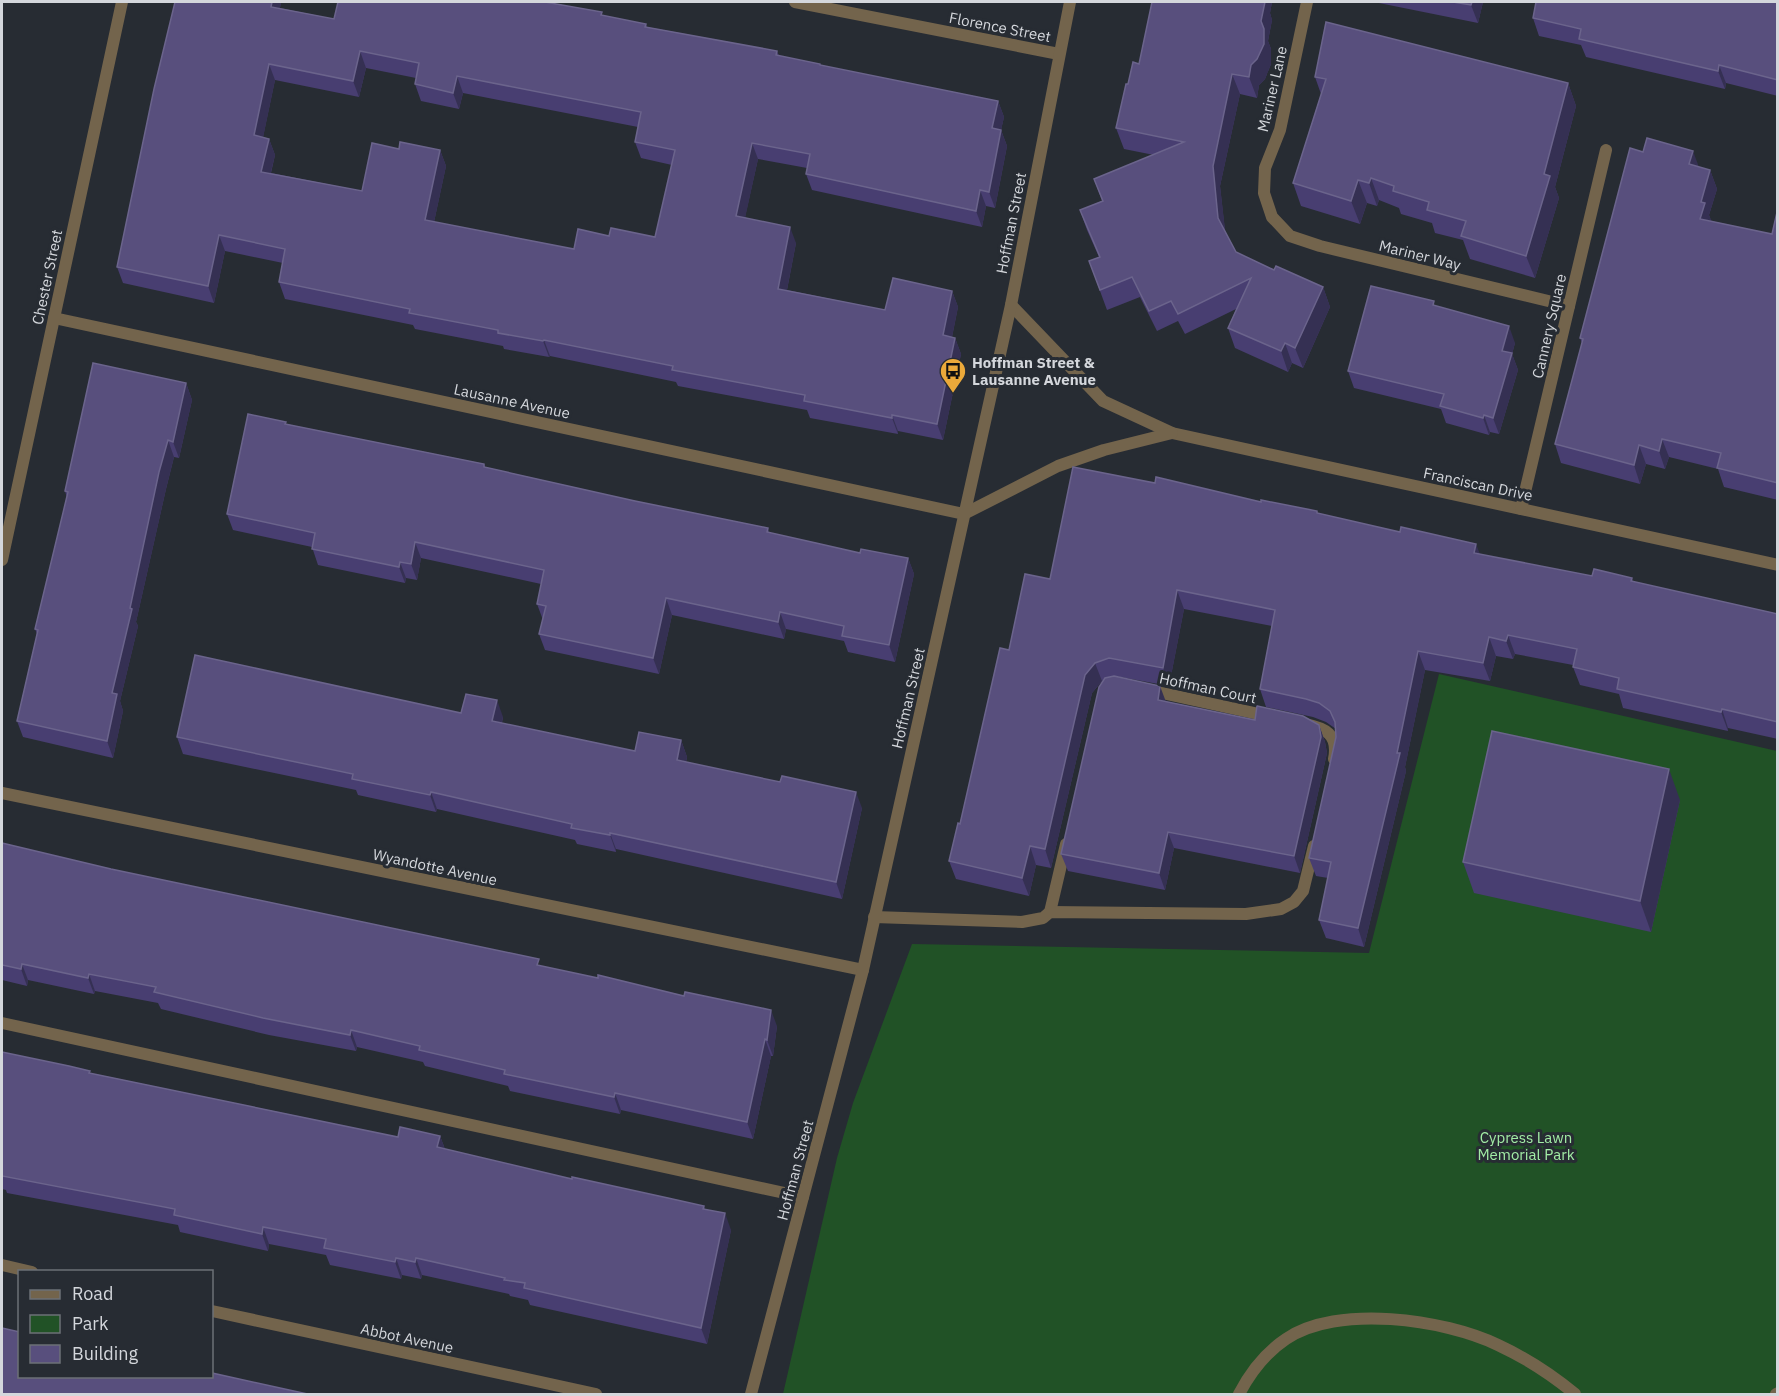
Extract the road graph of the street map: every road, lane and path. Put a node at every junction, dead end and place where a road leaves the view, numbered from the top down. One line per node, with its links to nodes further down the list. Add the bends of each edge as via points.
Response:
1 (122, 2): 10 (street, Chester Street)
2 (795, 2): 5 (street, Florence Street)
3 (1070, 2): 5 (street, Hoffman Street)
4 (1307, 2): 7 (street, Mariner Lane, via 1280,130 1265,168 1264,193)
5 (1059, 54): 8 (street, Hoffman Street)
6 (1606, 150): 9 (street, Cannery Square)
7 (1272, 217): 9 (street, Mariner Way, via 1290,236 1320,246)
8 (1011, 305): 11 (street, Franciscan Drive, via 1103,401); 13 (street, Hoffman Street)
9 (1569, 306): 12 (street, Cannery Square)
10 (54, 318): 13 (street, Lausanne Avenue); 14 (street, Chester Street)
11 (1172, 433): 12 (street, Franciscan Drive); 13 (street, Franciscan Drive, via 1058,466)
12 (1521, 509): 15 (street, Franciscan Drive)
13 (964, 514): 22 (street, Hoffman Street)
14 (2, 560)
15 (1778, 565)
16 (1132, 687): 17 (street, Hoffman Court, via 1321,728 1335,743)
17 (1330, 777)
18 (2, 793): 23 (street, Wyandotte Avenue)
19 (1068, 834): 21 (street)
20 (1317, 834): 21 (street, via 1303,891 1281,909 1237,914)
21 (1050, 912): 22 (street, via 1043,918 1023,922)
22 (874, 917): 23 (street, Hoffman Street)
23 (863, 970): 25 (street, Hoffman Street)
24 (2, 1023): 25 (street)
25 (803, 1197): 30 (street, Hoffman Street)
26 (2, 1265): 27 (street)
27 (23, 1270)
28 (213, 1311): 29 (street, Abbot Avenue)
29 (596, 1395)
30 (751, 1395)
31 (1239, 1395): 32 (street, via 1266,1355 1286,1338 1311,1326 1368,1318 1429,1324 1496,1344 1529,1361)
32 (1575, 1395)

